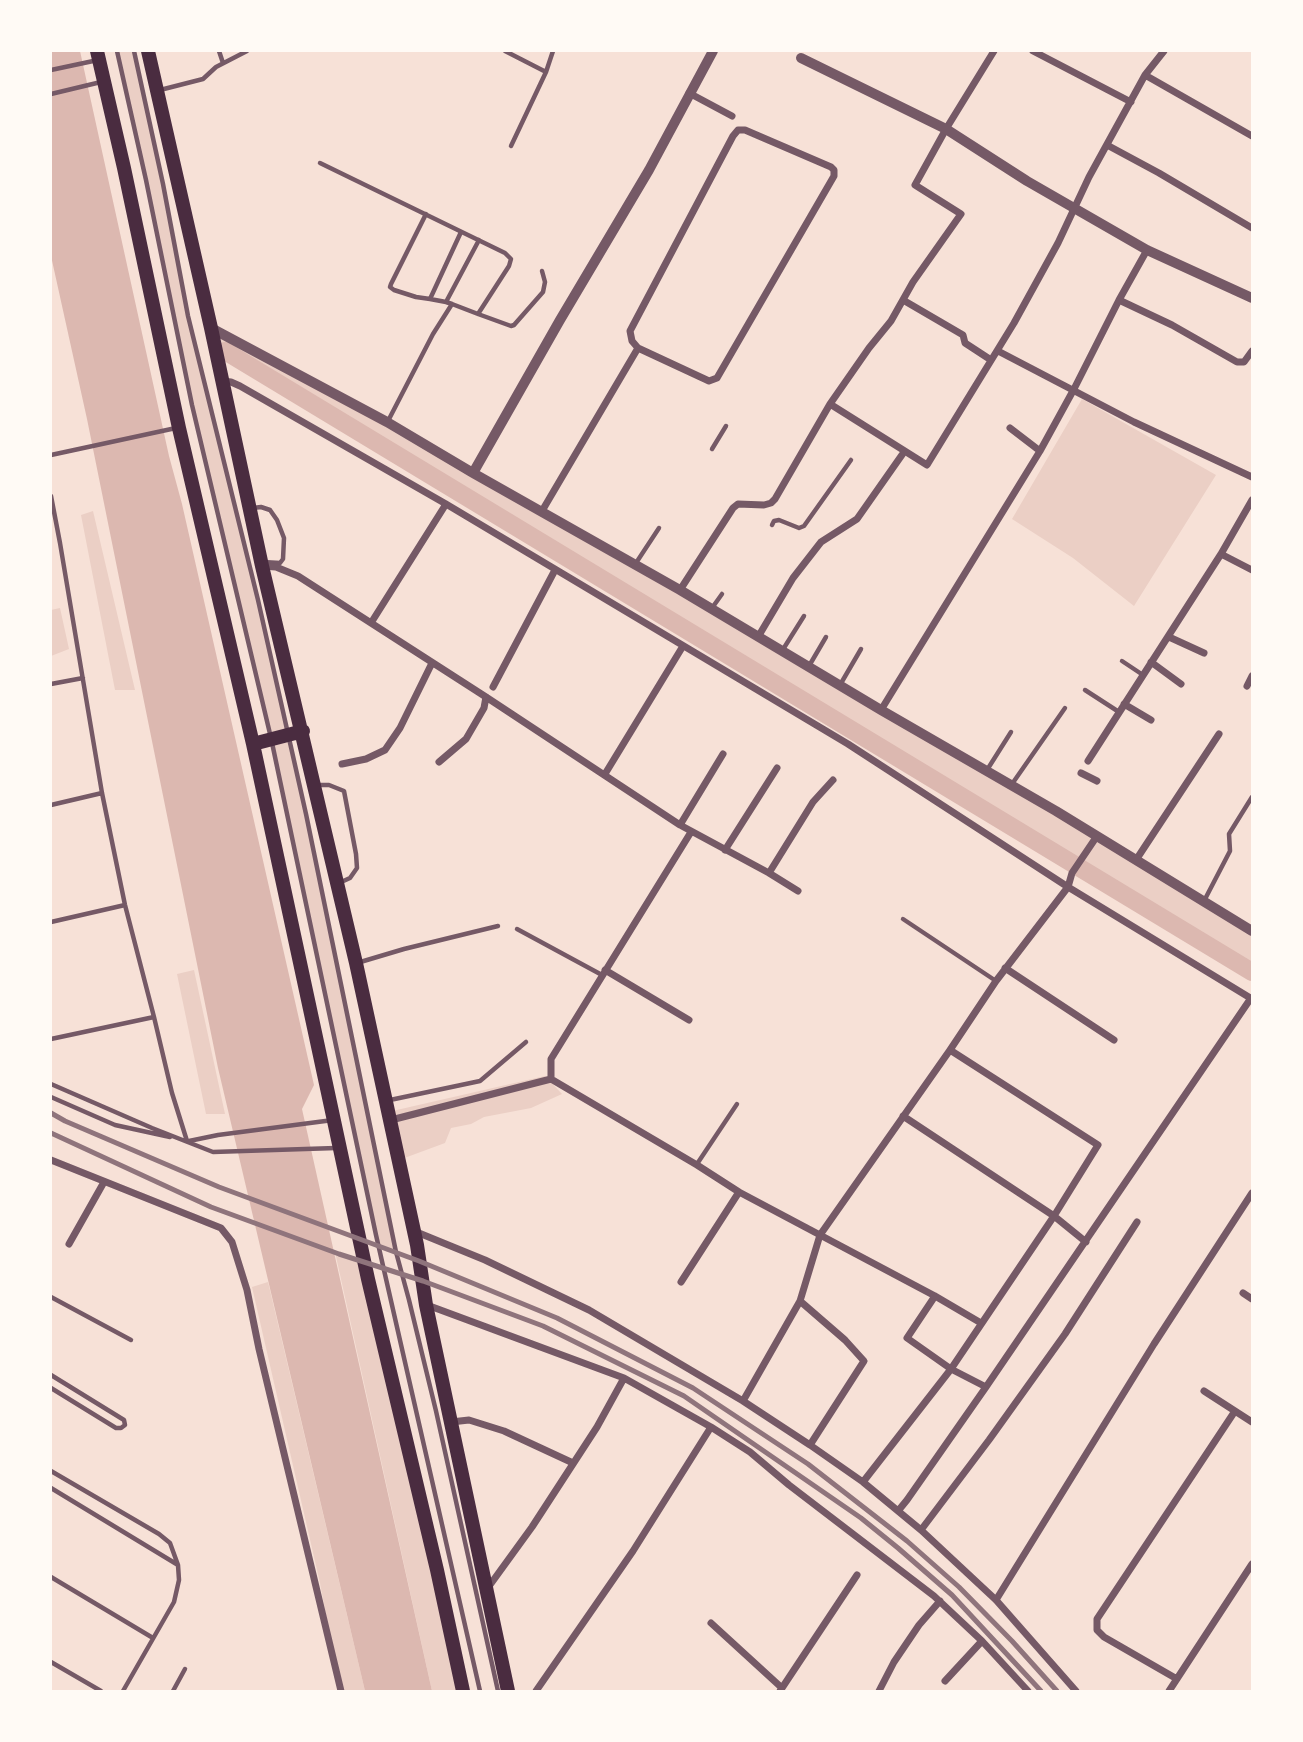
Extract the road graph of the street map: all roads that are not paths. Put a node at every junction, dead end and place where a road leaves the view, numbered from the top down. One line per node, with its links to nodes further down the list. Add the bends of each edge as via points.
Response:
1 (117, 51): 108 (lane, via 192,405)
2 (135, 51): 106 (lane, via 188,316)
3 (148, 51): 19 (main road)
4 (219, 51): 14 (lane)
5 (247, 51): 14 (lane)
6 (505, 51): 16 (lane)
7 (553, 51): 16 (lane)
8 (713, 51): 20 (street)
9 (993, 51): 24 (street)
10 (1033, 51): 22 (street)
11 (1164, 51): 17 (street)
12 (93, 58): 15 (lane); 18 (main road)
13 (801, 58): 24 (street)
14 (223, 63): 19 (lane, via 203,79)
15 (51, 70)
16 (546, 72): 27 (lane)
17 (1145, 75): 22 (street); 25 (street)
18 (104, 82): 21 (lane); 53 (main road)
19 (158, 90): 42 (main road)
20 (689, 93): 23 (street); 59 (street)
21 (51, 94)
22 (1131, 102): 26 (street)
23 (732, 116)
24 (946, 130): 29 (street); 38 (street, via 915,185 961,214)
25 (1252, 136)
26 (1107, 145): 29 (street); 31 (street)
27 (512, 146)
28 (320, 163): 30 (lane)
29 (1075, 209): 34 (street); 44 (street)
30 (426, 214): 32 (lane); 37 (lane, via 390,287)
31 (1252, 228)
32 (461, 232): 33 (lane); 37 (lane)
33 (479, 240): 40 (lane); 41 (lane, via 512,259)
34 (1147, 250): 36 (street); 39 (street)
35 (542, 271): 41 (lane, via 543,292 514,325)
36 (1252, 298)
37 (429, 299): 40 (lane)
38 (903, 300): 46 (street, via 963,335 965,343); 49 (street)
39 (1119, 300): 45 (street, via 1237,362 1244,362); 48 (street)
40 (449, 303): 41 (lane); 50 (lane)
41 (478, 314)
42 (211, 328): 47 (main road); 50 (street)
43 (638, 348): 43 (street, via 630,331 738,130 834,170 717,378 709,381); 65 (street)
44 (998, 351): 46 (street); 48 (street)
45 (1252, 352)
46 (992, 359): 56 (street, via 927,465)
47 (222, 381): 63 (street, via 240,386); 64 (main road)
48 (1074, 389): 55 (street); 60 (street)
49 (830, 404): 56 (street); 73 (street, via 775,499 764,505 738,503)
50 (387, 422): 59 (street)
51 (726, 426): 54 (lane)
52 (1010, 428): 55 (street)
53 (172, 429): 57 (lane); 109 (main road)
54 (712, 449)
55 (1040, 451): 101 (street)
56 (904, 452): 78 (street, via 858,519 821,542)
57 (51, 455)
58 (851, 460): 66 (lane, via 804,526 779,520)
59 (473, 473): 65 (street)
60 (1252, 477)
61 (51, 496): 91 (lane)
62 (1252, 500): 68 (street)
63 (446, 504): 71 (street); 77 (street)
64 (250, 508): 69 (main road); 69 (lane, via 270,510 284,538 284,559)
65 (542, 511): 70 (street)
66 (772, 525)
67 (659, 528): 70 (lane)
68 (1221, 554): 72 (street); 80 (street)
69 (262, 564): 77 (street, via 298,576); 104 (main road)
70 (636, 564): 73 (street)
71 (555, 569): 81 (street); 95 (street)
72 (1252, 570)
73 (680, 590): 75 (street)
74 (722, 594): 75 (lane)
75 (711, 608): 78 (street)
76 (804, 616): 83 (lane)
77 (371, 623): 87 (street)
78 (758, 637): 83 (street)
79 (826, 637): 88 (lane)
80 (1168, 637): 84 (street); 86 (street)
81 (684, 646): 117 (street); 132 (street, via 848,744)
82 (861, 649): 94 (lane)
83 (782, 651): 88 (street)
84 (1205, 653)
85 (1122, 661): 89 (lane)
86 (1151, 662): 89 (street); 93 (street)
87 (432, 663): 98 (street); 113 (street, via 385,750)
88 (809, 667): 94 (street)
89 (1143, 674): 99 (street)
90 (1252, 676): 96 (street)
91 (83, 678): 92 (lane); 122 (lane)
92 (51, 684)
93 (1181, 684)
94 (840, 685): 101 (street)
95 (492, 687)
96 (1247, 687)
97 (1085, 690): 102 (lane)
98 (486, 697): 112 (street, via 466,738); 117 (street)
99 (1124, 704): 102 (street); 103 (street)
100 (1065, 708): 121 (lane)
101 (881, 710): 115 (street)
102 (1119, 712): 111 (street)
103 (1151, 720)
104 (303, 731): 106 (main road); 120 (main road)
105 (1011, 732): 115 (lane)
106 (288, 734): 108 (main road); 221 (lane, via 396,1252)
107 (1219, 734): 129 (street)
108 (271, 738): 109 (main road); 220 (lane, via 376,1235)
109 (253, 744): 158 (main road)
110 (723, 754): 125 (street)
111 (1088, 761)
112 (439, 762)
113 (342, 764)
114 (777, 768): 128 (street)
115 (986, 771): 121 (street)
116 (1081, 773): 119 (street)
117 (605, 774): 125 (street)
118 (833, 780): 130 (street, via 813,802)
119 (1097, 781)
120 (316, 785): 131 (main road); 131 (lane, via 344,791 357,868 350,878)
121 (1011, 785): 127 (street, via 1059,807)
122 (102, 793): 124 (lane); 135 (lane)
123 (1252, 797): 134 (lane, via 1229,834 1230,851)
124 (51, 804)
125 (680, 825): 126 (street)
126 (691, 832): 128 (street); 143 (street)
127 (1096, 838): 129 (street); 132 (street)
128 (725, 850): 130 (street)
129 (1136, 860): 134 (street)
130 (769, 873): 133 (street)
131 (338, 883): 141 (main road)
132 (1068, 887): 142 (street); 145 (street)
133 (798, 891)
134 (1204, 901): 140 (street)
135 (125, 905): 137 (lane); 146 (lane)
136 (903, 919): 144 (lane)
137 (51, 922)
138 (498, 926): 141 (lane)
139 (517, 929): 143 (lane)
140 (1252, 931)
141 (356, 963): 155 (main road)
142 (1005, 968): 144 (street); 149 (street)
143 (603, 973): 147 (street); 152 (street, via 551,1059)
144 (996, 981): 151 (street)
145 (1252, 998): 171 (street)
146 (154, 1017): 148 (lane); 160 (lane)
147 (689, 1020)
148 (51, 1039)
149 (1114, 1040)
150 (526, 1042): 155 (lane, via 480,1081)
151 (950, 1050): 157 (street); 167 (street, via 1098,1145)
152 (551, 1079): 159 (street); 163 (street)
153 (51, 1084): 160 (lane)
154 (51, 1097): 160 (lane, via 114,1125)
155 (386, 1101): 159 (main road)
156 (737, 1104): 163 (lane)
157 (903, 1116): 167 (street); 170 (street)
158 (334, 1120): 160 (lane); 161 (main road)
159 (390, 1120): 169 (main road)
160 (187, 1141): 161 (lane, via 213,1152)
161 (341, 1148): 219 (main road)
162 (52, 1163): 164 (street)
163 (697, 1165): 165 (street)
164 (104, 1182): 172 (street); 218 (street, via 221,1228 232,1242)
165 (739, 1192): 170 (street); 173 (street)
166 (1252, 1193): 205 (street)
167 (1054, 1216): 171 (street); 180 (street)
168 (1137, 1222): 199 (street, via 1065,1334)
169 (414, 1231): 179 (main road); 188 (street, via 589,1310)
170 (820, 1235): 175 (street); 178 (street)
171 (1086, 1242): 185 (street)
172 (69, 1244)
173 (681, 1283)
174 (1243, 1293): 177 (street)
175 (935, 1296): 180 (street); 182 (street, via 907,1338)
176 (51, 1297): 181 (lane)
177 (1252, 1299)
178 (800, 1301): 188 (street); 193 (street, via 864,1361)
179 (426, 1305): 184 (street); 190 (main road)
180 (981, 1323): 182 (street)
181 (131, 1340)
182 (951, 1369): 185 (street); 196 (street)
183 (51, 1376): 186 (lane, via 125,1424 116,1429)
184 (624, 1378): 192 (street); 194 (street)
185 (986, 1387): 198 (street)
186 (51, 1388)
187 (1205, 1391): 189 (street)
188 (743, 1401): 193 (street)
189 (1235, 1411): 191 (street); 212 (street, via 1097,1619 1097,1630 1104,1637)
190 (451, 1422): 194 (street, via 469,1420 504,1431); 204 (main road)
191 (1252, 1422)
192 (711, 1427): 206 (street, via 750,1452); 223 (street)
193 (810, 1445): 196 (street)
194 (573, 1463): 204 (street)
195 (51, 1471): 201 (lane, via 159,1534 170,1543)
196 (863, 1482): 198 (street)
197 (51, 1488): 201 (lane)
198 (898, 1511): 199 (street)
199 (921, 1530): 205 (street)
200 (1252, 1564): 212 (street)
201 (177, 1565): 208 (lane, via 174,1602)
202 (857, 1575): 214 (street)
203 (51, 1577): 208 (lane)
204 (486, 1590): 222 (main road)
205 (996, 1600): 226 (street)
206 (940, 1601): 209 (street); 224 (street, via 919,1625)
207 (711, 1623): 214 (street)
208 (153, 1638): 216 (lane)
209 (982, 1641): 213 (street); 225 (street)
210 (51, 1662): 215 (lane)
211 (185, 1669): 217 (lane)
212 (1177, 1679): 227 (street)
213 (945, 1681)
214 (781, 1690)
215 (101, 1691)
216 (123, 1691)
217 (173, 1691)
218 (341, 1691)
219 (463, 1691)
220 (480, 1691)
221 (498, 1691)
222 (508, 1691)
223 (536, 1691)
224 (879, 1691)
225 (1028, 1691)
226 (1076, 1691)
227 (1169, 1691)

